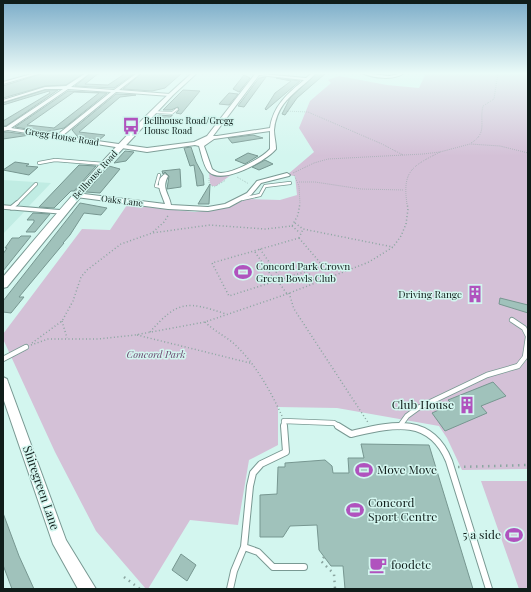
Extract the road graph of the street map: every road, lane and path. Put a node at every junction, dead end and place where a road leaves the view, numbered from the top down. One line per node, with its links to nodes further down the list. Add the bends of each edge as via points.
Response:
1 (48, 101): 10 (street)
2 (102, 101): 12 (street)
3 (165, 101): 9 (main road, Bellhouse Road)
4 (237, 101): 13 (street)
5 (283, 101): 8 (street)
6 (491, 101): 16 (path, via 483,106 482,135 479,140)
7 (177, 109): 9 (lane, via 172,113)
8 (276, 110): 11 (street); 20 (path, via 308,112)
9 (154, 112): 17 (main road, Bellhouse Road)
10 (4, 129): 12 (street, Gregg House Road)
11 (272, 129): 14 (street); 25 (street, via 272,151)
12 (59, 136): 17 (street, Gregg House Road)
13 (209, 137): 14 (street); 15 (street)
14 (215, 138): 15 (street)
15 (198, 144): 17 (street, Gregg House Road, via 152,150); 23 (street)
16 (470, 144): 18 (path); 19 (path, via 500,146)
17 (122, 146): 22 (main road, Bellhouse Road)
18 (440, 152): 20 (path); 32 (path, via 416,165 406,181)
19 (528, 153)
20 (404, 156): 24 (path, via 328,159 314,162)
21 (39, 163): 22 (lane, via 55,160)
22 (104, 164): 33 (main road, Bellhouse Road)
23 (210, 170): 25 (street, via 219,174); 25 (path, via 209,184 214,186 219,185)
24 (294, 173): 26 (path); 28 (path)
25 (230, 174): 31 (path)
26 (287, 175): 31 (street, Oaks Lane, via 258,182)
27 (162, 176): 36 (street, via 161,187)
28 (299, 182): 32 (path); 39 (path, via 300,205)
29 (290, 183): 34 (lane, via 265,186 262,194)
30 (36, 184): 37 (lane)
31 (254, 187): 34 (street, Oaks Lane)
32 (405, 190): 45 (path, via 408,209 406,224)
33 (76, 195): 36 (street, Oaks Lane); 38 (main road, Bellhouse Road)
34 (242, 199): 36 (street, Oaks Lane, via 219,208 194,210)
35 (3, 207): 37 (lane)
36 (171, 207): 42 (path, via 164,222)
37 (11, 208): 38 (lane)
38 (63, 212): 53 (main road, Bellhouse Road)
39 (294, 223): 40 (path); 41 (path)
40 (292, 226): 42 (path, via 265,229 210,225); 43 (path)
41 (303, 229): 43 (path); 45 (path)
42 (152, 233): 57 (path, via 121,244 87,270 81,277 73,301)
43 (300, 233): 44 (path)
44 (299, 238): 46 (path); 48 (path, via 323,266)
45 (393, 247): 52 (path, via 369,262)
46 (260, 250): 47 (path); 49 (path)
47 (255, 251): 51 (path); 51 (path, via 212,263 229,296)
48 (307, 271): 49 (path); 52 (path)
49 (282, 279): 50 (path)
50 (278, 281): 51 (path); 54 (path)
51 (275, 282)
52 (317, 282): 54 (path)
53 (3, 284)
54 (288, 293): 55 (path); 69 (path, via 294,309 368,420)
55 (226, 314): 58 (path); 59 (path, via 200,305 182,305 170,310)
56 (512, 320): 61 (lane, via 524,328)
57 (62, 321): 62 (path); 63 (path)
58 (205, 322): 59 (path); 65 (path, via 208,327 236,345)
59 (150, 332): 60 (path)
60 (135, 335): 62 (path, via 98,339); 65 (path)
61 (528, 336): 68 (lane, via 525,357 518,366 487,375 418,408 407,416)
62 (67, 338): 63 (path, via 48,339)
63 (26, 347): 64 (lane)
64 (3, 359)
65 (250, 363): 67 (path, via 277,404)
66 (3, 382): 76 (street, Shiregreen Lane, via 60,544)
67 (284, 421): 69 (lane, via 334,423 351,434); 72 (lane, via 286,452 261,464 253,473)
68 (399, 427): 69 (lane); 71 (lane, via 414,427 435,437 442,446)
69 (371, 429)
70 (528, 464): 71 (path)
71 (450, 467): 80 (lane)
72 (244, 547): 74 (lane, via 258,552 273,566); 78 (lane)
73 (324, 557): 79 (path, via 322,562 334,574)
74 (304, 567)
75 (124, 577): 77 (path)
76 (88, 589)
77 (140, 589)
78 (230, 589)
79 (335, 589)
80 (489, 589)

